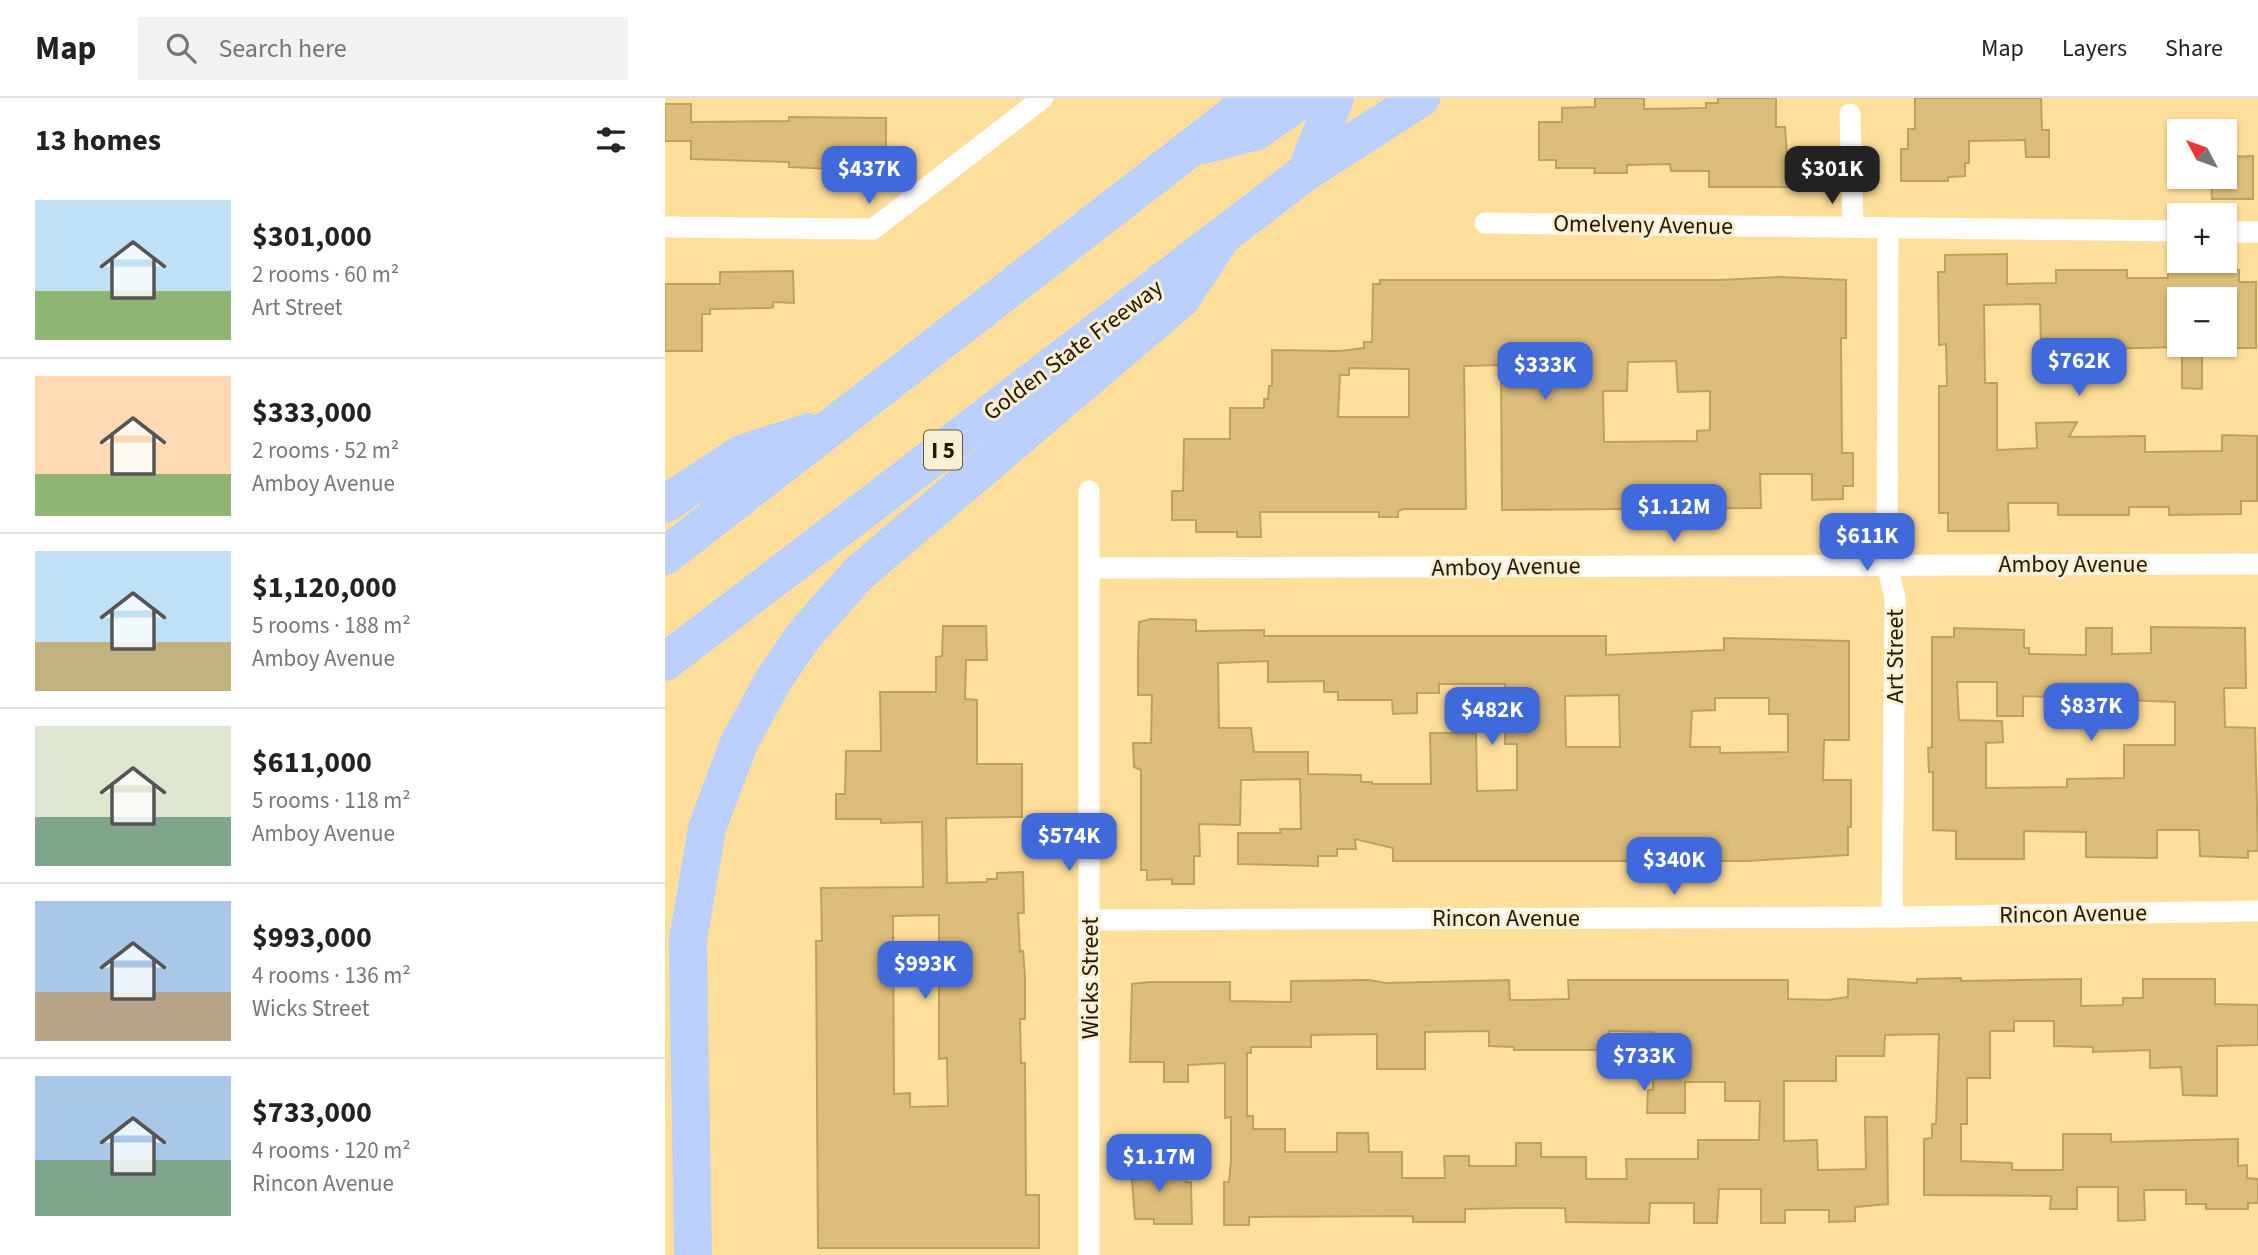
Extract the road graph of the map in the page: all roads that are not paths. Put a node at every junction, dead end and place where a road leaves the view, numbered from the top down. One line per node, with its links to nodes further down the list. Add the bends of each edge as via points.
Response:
1 (1043, 98): 10 (street, via 873,229)
2 (1255, 98): 7 (highway)
3 (1303, 98): 7 (highway, via 1257,131)
4 (1335, 98): 8 (highway)
5 (1421, 98): 8 (highway, Golden State Freeway / I 5)
6 (1850, 114): 11 (street)
7 (1184, 150): 17 (highway)
8 (1306, 172): 16 (highway, Golden State Freeway / I 5)
9 (1485, 223): 11 (street, Omelveny Avenue)
10 (665, 227)
11 (1853, 227): 12 (street, Omelveny Avenue)
12 (1888, 228): 13 (street, Omelveny Avenue); 21 (street, Art Street)
13 (2167, 231)
14 (2237, 232): 15 (street)
15 (2258, 232)
16 (1221, 237): 24 (highway, Golden State Freeway / I 5); 28 (highway, via 1181,299 858,574 805,634 739,743 706,828 688,940)
17 (833, 425): 19 (highway, via 741,454); 20 (highway)
18 (1090, 491): 23 (street, Wicks Street)
19 (665, 504)
20 (665, 556)
21 (1887, 564): 22 (street, Amboy Avenue); 23 (street, Amboy Avenue); 26 (street, Art Street, via 1895,598)
22 (2258, 565)
23 (1091, 568): 27 (street, Wicks Street)
24 (665, 662)
25 (2258, 911): 26 (street, Rincon Avenue)
26 (1892, 917): 27 (street, Rincon Avenue)
27 (1090, 920): 29 (street, Wicks Street)
28 (693, 1255)
29 (1089, 1255)

